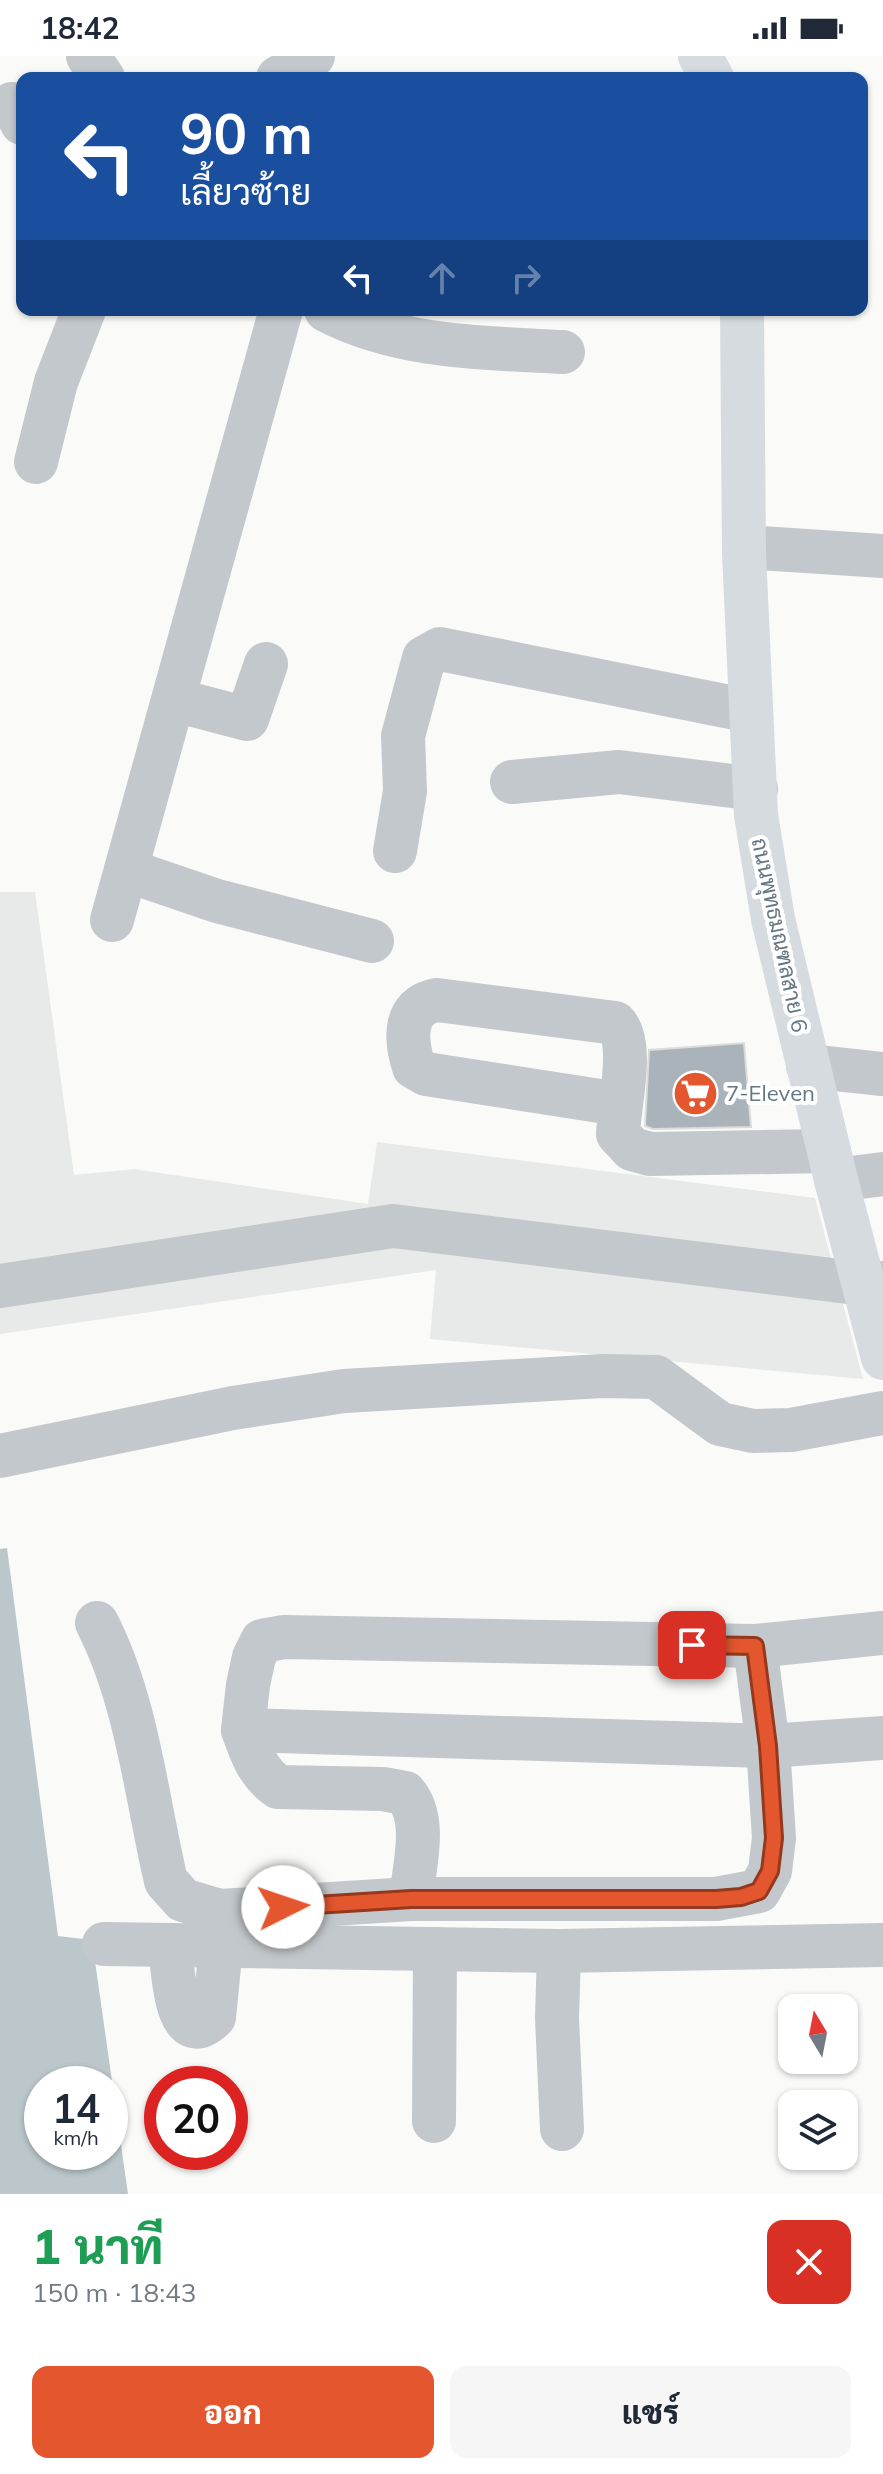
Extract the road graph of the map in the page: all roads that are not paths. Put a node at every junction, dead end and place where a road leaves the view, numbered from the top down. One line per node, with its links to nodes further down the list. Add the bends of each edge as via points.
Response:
1 (313, 56): 2 (street)
2 (288, 72)
3 (82, 316): 8 (street, via 56,382)
4 (279, 316): 12 (street)
5 (343, 316): 7 (street, via 394,334 466,347)
6 (742, 316): 9 (main road, ถนนพุทธมณฑลสาย 6)
7 (563, 352)
8 (36, 462)
9 (745, 547): 10 (street); 13 (main road, ถนนพุทธมณฑลสาย 6)
10 (883, 556)
11 (266, 664): 12 (street, via 247,719)
12 (175, 700): 17 (street)
13 (750, 711): 15 (main road, ถนนพุทธมณฑลสาย 6); 16 (street, via 440,649 424,658 403,736 405,791)
14 (512, 782): 15 (street, via 619,772)
15 (756, 789): 20 (main road, ถนนพุทธมณฑลสาย 6, via 773,919)
16 (395, 851)
17 (126, 870): 18 (street); 19 (street, via 217,901)
18 (112, 920)
19 (372, 941)
20 (808, 1066): 21 (street); 23 (main road, ถนนพุทธมณฑลสาย 6)
21 (883, 1074)
22 (619, 1104): 22 (street, via 426,1074 414,1067 411,1057 412,1015 422,1003 437,1000 615,1023 623,1031 627,1053); 23 (street, via 618,1134 632,1149)
23 (832, 1166): 24 (street); 25 (main road, ถนนพุทธมณฑลสาย 6)
24 (883, 1174)
25 (873, 1283): 26 (street, via 393,1226); 27 (main road, ถนนพุทธมณฑลสาย 6)
26 (0, 1286)
27 (883, 1358)
28 (883, 1413): 29 (street, via 791,1430 753,1431 720,1424 656,1377 428,1384 298,1397)
29 (0, 1456)
30 (97, 1623): 36 (street, via 124,1691 166,1881 183,1900 220,1911)
31 (883, 1633): 32 (street)
32 (755, 1646): 33 (street, via 273,1639 262,1641 254,1657); 35 (street)
33 (243, 1730): 35 (street); 36 (street, via 255,1762 278,1787 405,1793 418,1823)
34 (883, 1738): 35 (street)
35 (768, 1746): 36 (street, via 774,1838 770,1871 759,1891 716,1899)
36 (411, 1899)
37 (104, 1944): 39 (street)
38 (883, 1945): 42 (street)
39 (170, 1946): 40 (street); 40 (street, via 177,2005 193,2025 214,2017)
40 (221, 1946): 41 (street)
41 (435, 1949): 42 (street); 43 (street)
42 (559, 1951): 44 (street)
43 (434, 2121)
44 (562, 2129)

